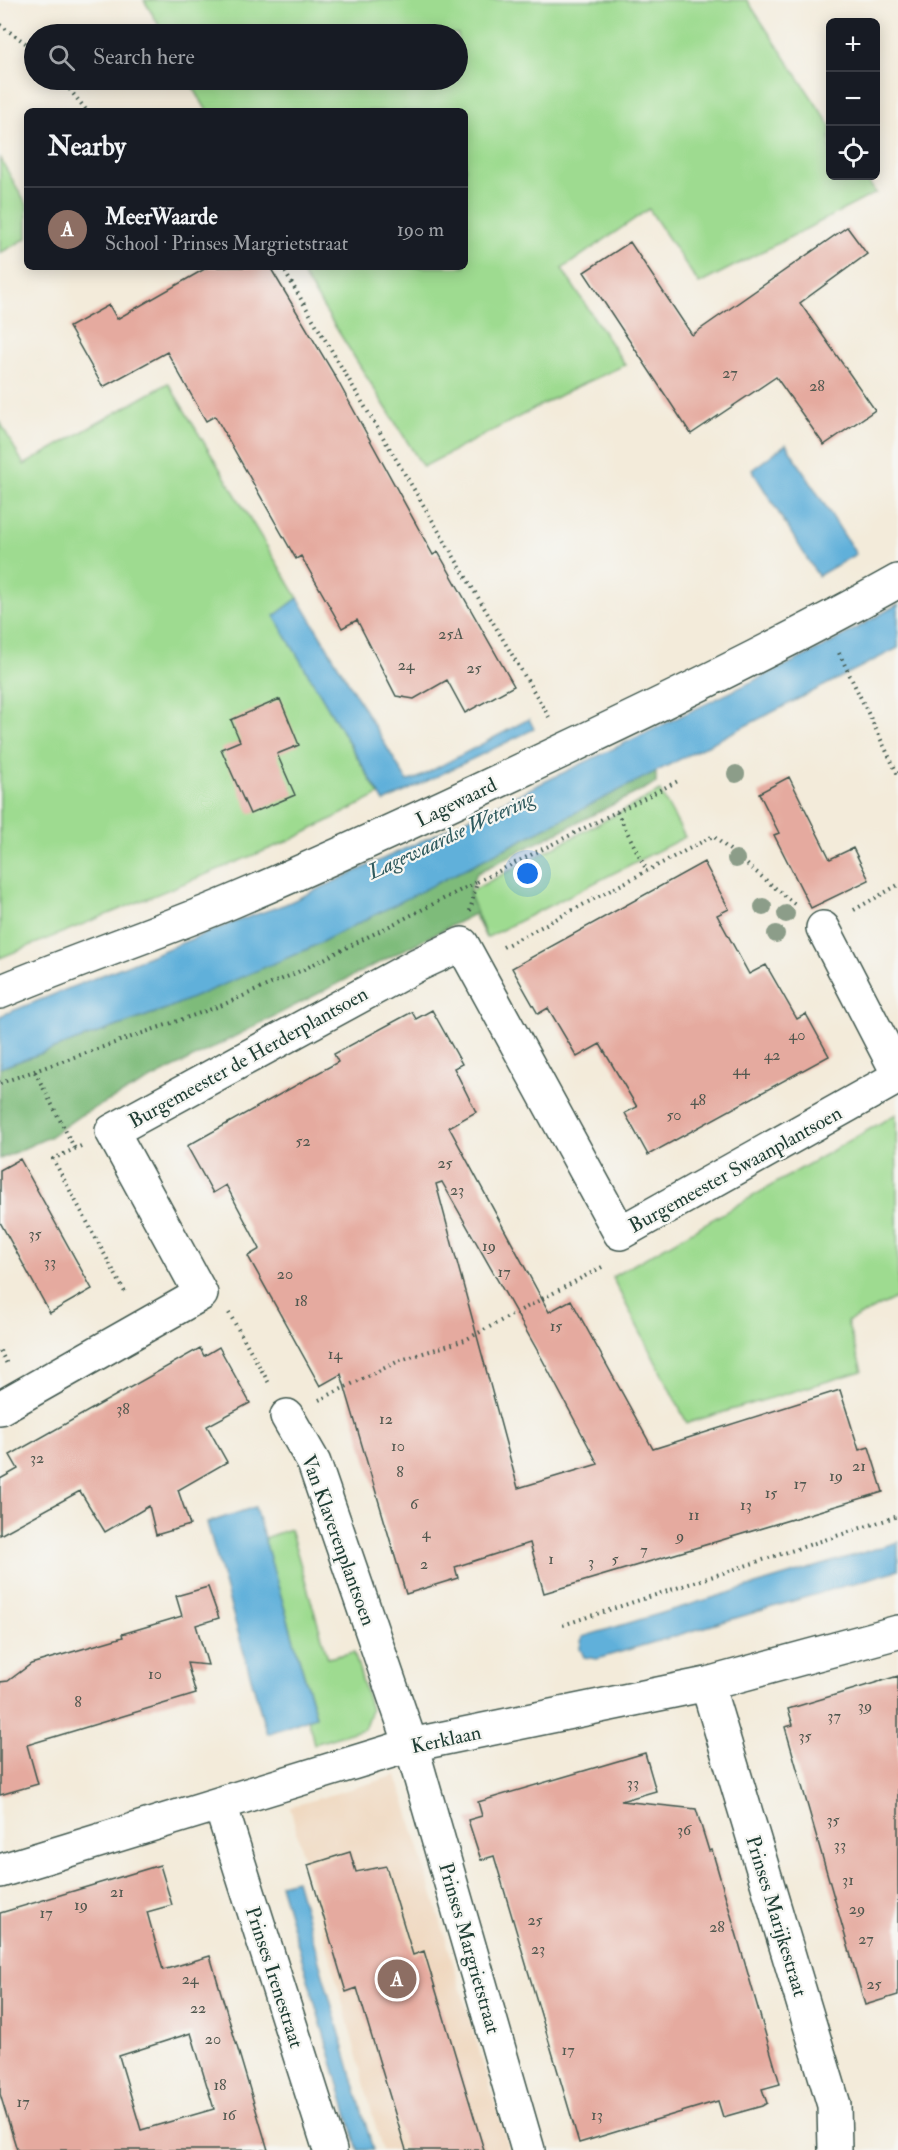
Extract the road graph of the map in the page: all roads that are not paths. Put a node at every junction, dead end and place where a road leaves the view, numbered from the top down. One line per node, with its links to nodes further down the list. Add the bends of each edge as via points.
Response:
1 (898, 581): 4 (street, Lagewaard, via 813,628 400,829 250,894)
2 (823, 928): 5 (street, Burgemeester Swaanplantsoen)
3 (467, 954): 5 (street, Burgemeester Swaanplantsoen, via 620,1233); 6 (street, Burgemeester de Herderplantsoen, via 417,965 112,1131 201,1294)
4 (0, 992)
5 (898, 1075)
6 (0, 1408)
7 (287, 1416): 10 (street, Van Klaverenplantsoen, via 314,1463)
8 (898, 1632): 9 (street, Kerklaan)
9 (707, 1684): 10 (street, Kerklaan); 15 (street, Prinses Marijkestraat, via 834,2105)
10 (411, 1745): 11 (street, Kerklaan); 14 (street, Prinses Margrietstraat)
11 (220, 1804): 12 (street, Kerklaan); 13 (street, Prinses Irenestraat)
12 (0, 1870)
13 (330, 2150)
14 (528, 2150)
15 (835, 2150)

